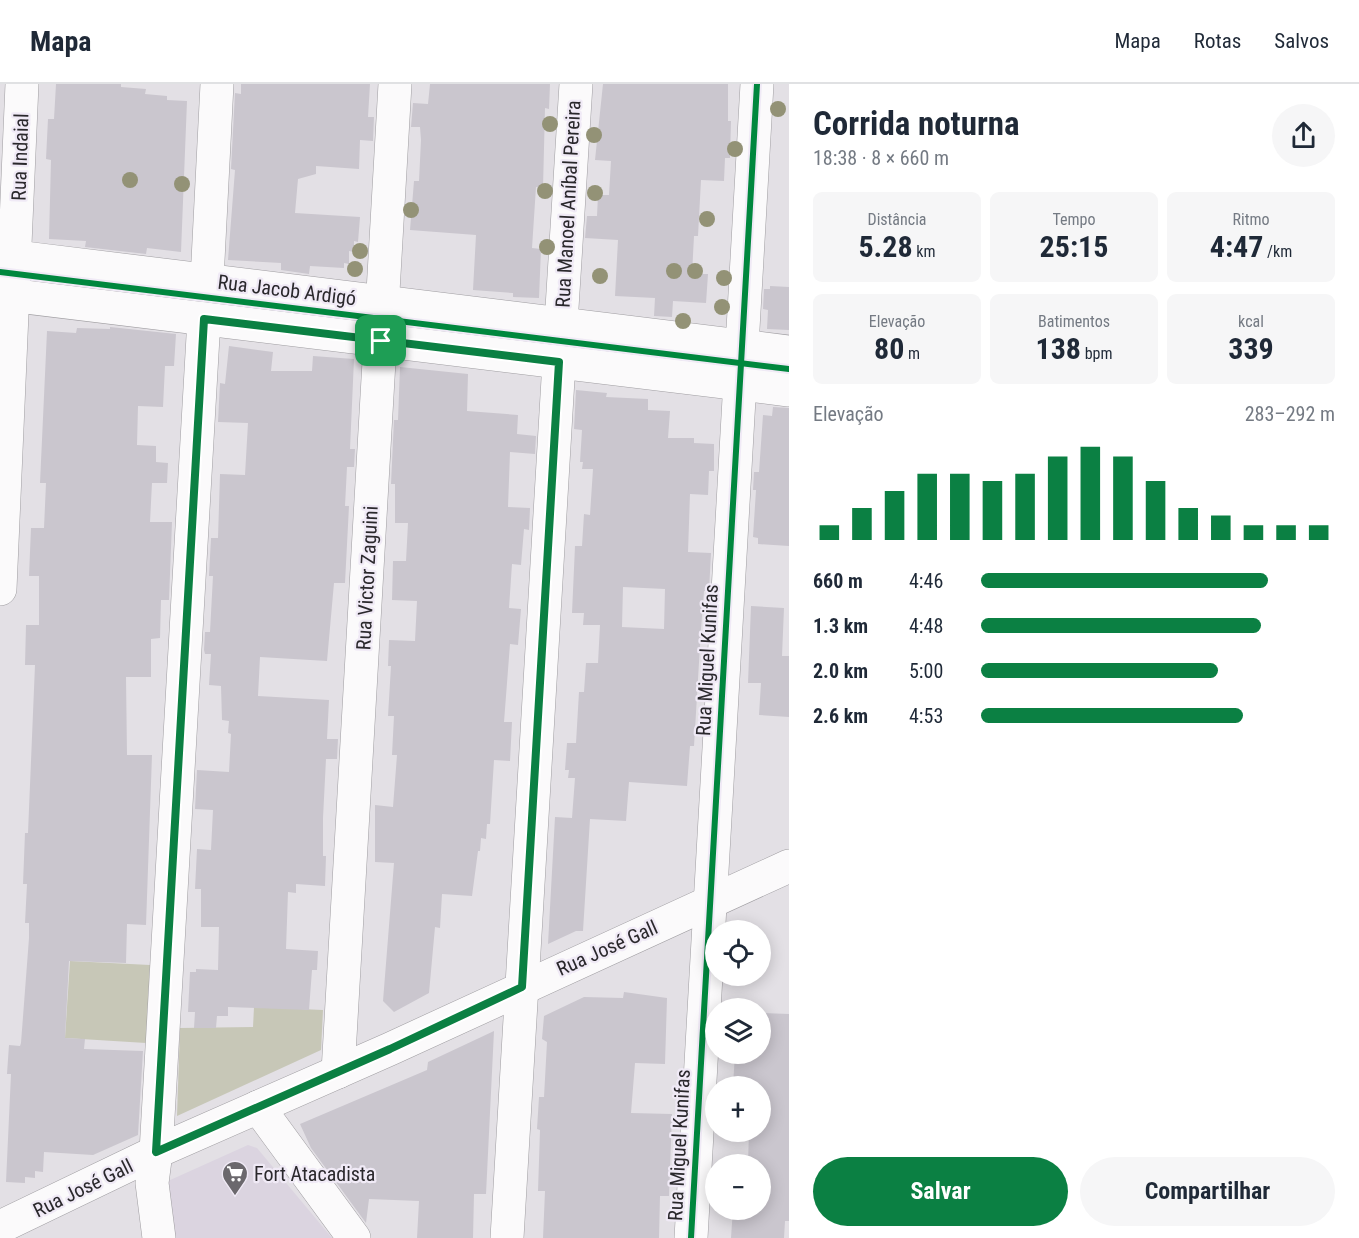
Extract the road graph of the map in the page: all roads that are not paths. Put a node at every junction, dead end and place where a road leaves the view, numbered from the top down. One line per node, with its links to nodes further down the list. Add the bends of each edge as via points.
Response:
1 (22, 84): 6 (street, Rua Indaial)
2 (217, 84): 7 (street)
3 (395, 84): 9 (street, Rua Victor Zaguini)
4 (576, 84): 11 (street, Rua Manoel Aníbal Pereira)
5 (757, 84): 13 (street, Rua Miguel Kunifas)
6 (8, 256): 7 (street, Rua Jacob Ardigó); 8 (street, Rua Indaial)
7 (207, 280): 9 (street, Rua Jacob Ardigó)
8 (7, 294): 10 (street, Rua Jacob Ardigó); 18 (street, Rua Indaial)
9 (383, 301): 11 (street, Rua Jacob Ardigó); 12 (street, Rua Victor Zaguini)
10 (204, 319): 12 (street, Rua Jacob Ardigó); 25 (street)
11 (561, 324): 13 (street, Rua Jacob Ardigó)
12 (381, 341): 15 (street, Rua Jacob Ardigó); 23 (street, Rua Victor Zaguini)
13 (741, 346): 14 (street, Rua Jacob Ardigó); 16 (street, Rua Miguel Kunifas)
14 (789, 352)
15 (559, 362): 16 (street, Rua Jacob Ardigó); 22 (street)
16 (739, 384): 17 (street, Rua Jacob Ardigó); 21 (street, Rua Miguel Kunifas)
17 (789, 390)
18 (2, 496): 19 (street, Rua Indaial)
19 (0, 589)
20 (789, 866): 21 (street, Rua José Gall)
21 (710, 902): 22 (street, Rua José Gall); 30 (street, Rua Miguel Kunifas)
22 (522, 987): 23 (street, Rua José Gall); 29 (street)
23 (338, 1071): 24 (street, Rua José Gall)
24 (258, 1107): 25 (street, Rua José Gall); 28 (street)
25 (156, 1152): 26 (street, Rua José Gall); 27 (street, via 152,1183)
26 (0, 1227)
27 (159, 1238)
28 (354, 1238)
29 (507, 1238)
30 (691, 1238)

